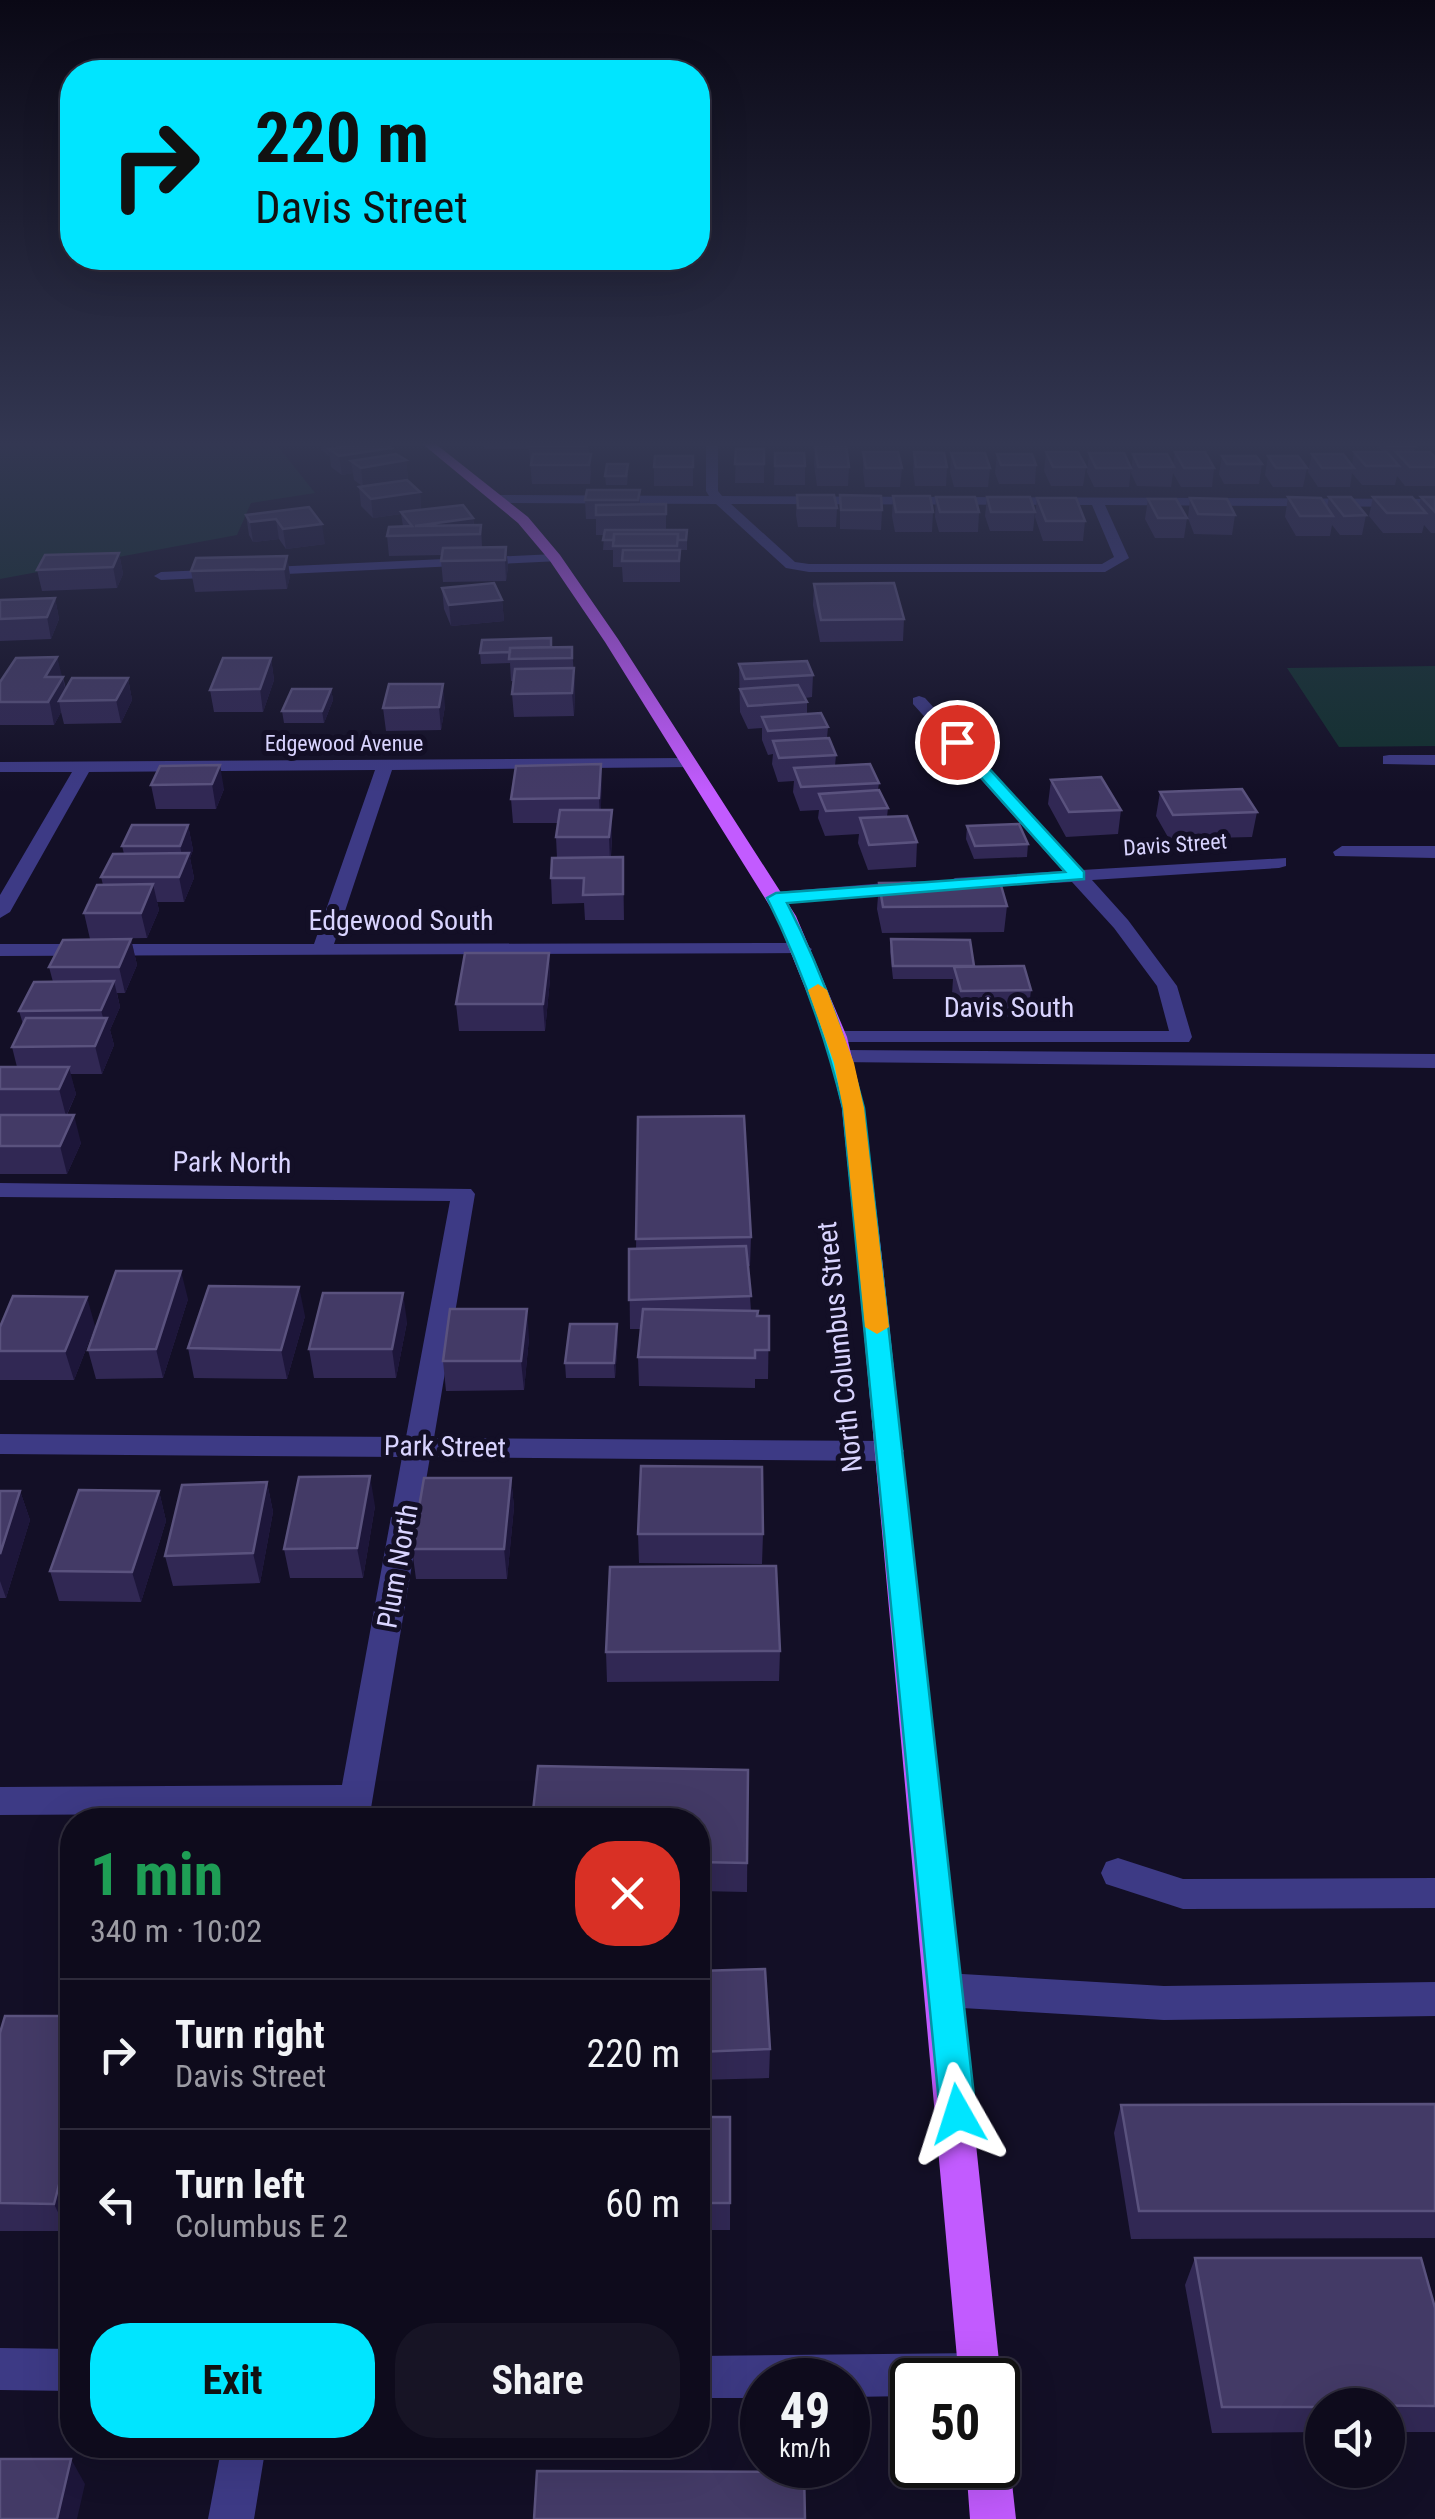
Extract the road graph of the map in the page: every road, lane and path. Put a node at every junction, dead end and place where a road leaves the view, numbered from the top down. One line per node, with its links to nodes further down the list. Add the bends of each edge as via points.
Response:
1 (555, 558): 9 (main road, North Columbus Street)
2 (543, 559): 5 (street)
3 (784, 559): 4 (street, via 826,569 1087,569)
4 (1122, 559)
5 (161, 576)
6 (919, 701): 16 (street)
7 (1389, 760): 8 (street)
8 (1435, 760)
9 (688, 763): 10 (street, Edgewood Avenue); 17 (main road, North Columbus Street)
10 (385, 765): 11 (street, Edgewood Avenue); 19 (street)
11 (84, 766): 12 (street, Edgewood Avenue); 18 (street)
12 (0, 767)
13 (1342, 852): 14 (street)
14 (1435, 852)
15 (1279, 862): 16 (street, Davis Street)
16 (1078, 876): 17 (street, Davis Street); 22 (street, Davis South, via 1166,986 1181,1038)
17 (776, 898): 21 (main road, North Columbus Street)
18 (0, 912)
19 (323, 947): 20 (street, Edgewood South); 21 (street, Edgewood South)
20 (0, 950)
21 (802, 950): 22 (main road, North Columbus Street)
22 (839, 1047): 23 (street); 28 (main road, North Columbus Street, via 854,1108)
23 (1435, 1061)
24 (0, 1190): 25 (street, Park North)
25 (462, 1194): 27 (street, Plum North)
26 (0, 1444): 27 (street, Park Street)
27 (418, 1445): 28 (street, Park Street); 31 (street, Plum North)
28 (890, 1452): 34 (main road, North Columbus Street)
29 (0, 1801): 30 (street)
30 (275, 1808)
31 (354, 1808)
32 (1118, 1873): 33 (street, via 1183,1894)
33 (1435, 1893)
34 (945, 1990): 35 (street, via 1164,2003); 36 (main road, North Columbus Street)
35 (1435, 1998)
36 (977, 2358)
37 (0, 2369): 38 (street)
38 (60, 2370)
39 (710, 2377): 40 (street)
40 (890, 2377)
41 (242, 2458): 43 (street)
42 (990, 2488): 44 (main road)
43 (231, 2519)
44 (993, 2519)

